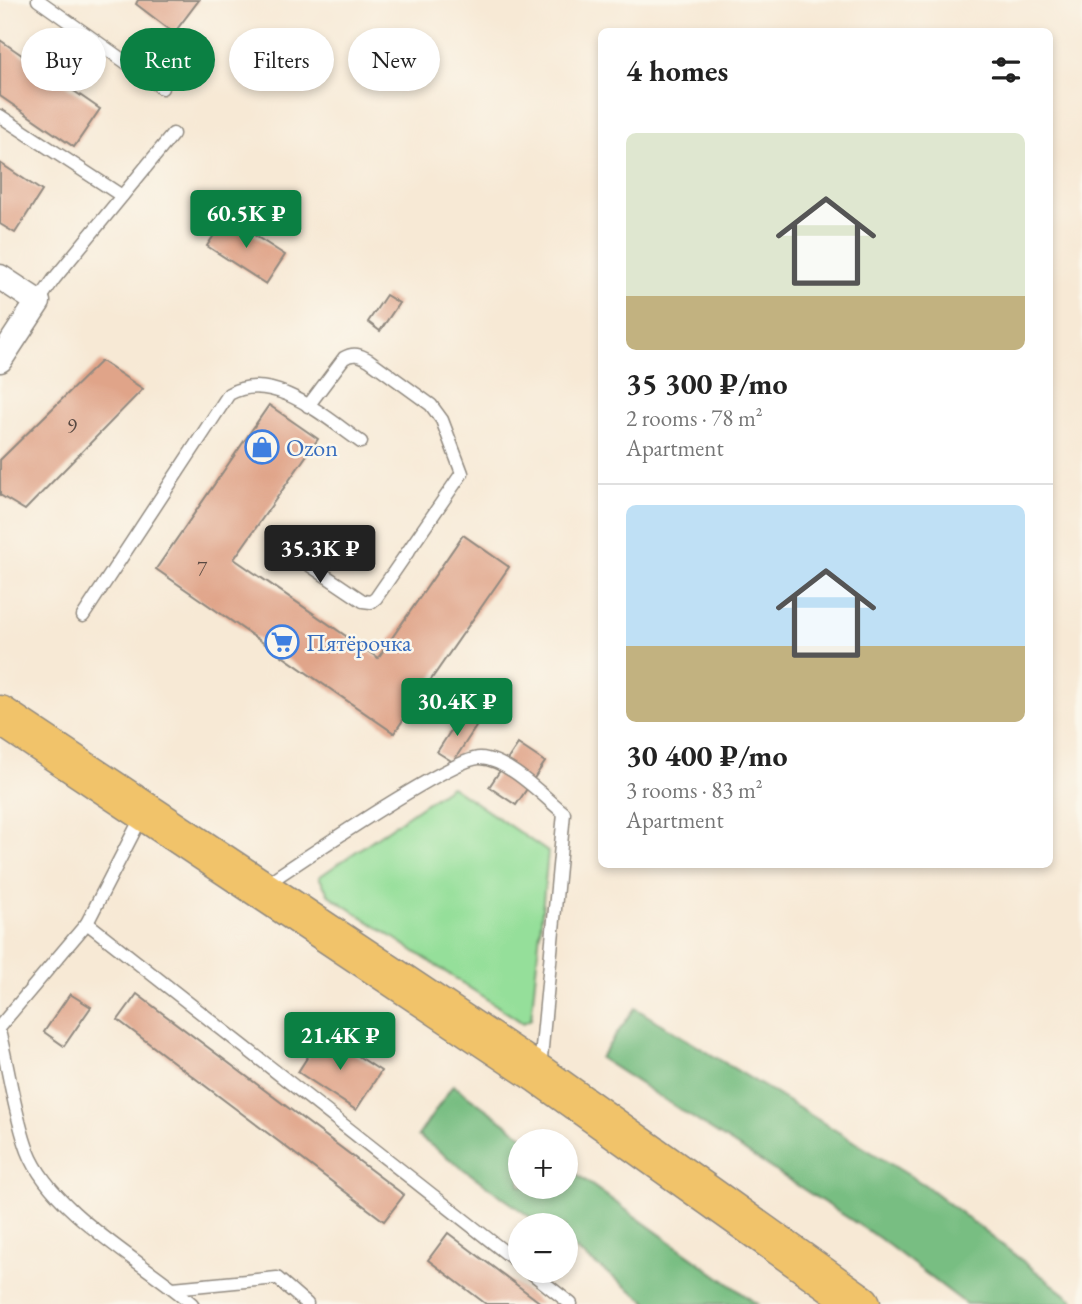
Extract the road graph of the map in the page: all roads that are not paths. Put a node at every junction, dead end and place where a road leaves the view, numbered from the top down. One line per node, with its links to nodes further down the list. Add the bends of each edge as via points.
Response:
1 (38, 0): 2 (lane)
2 (120, 58)
3 (0, 116): 5 (lane)
4 (173, 134): 5 (lane)
5 (122, 196): 7 (lane)
6 (0, 277): 7 (street)
7 (38, 302): 8 (street)
8 (0, 360)
9 (308, 406): 10 (lane); 11 (lane, via 344,358 358,354 431,405 442,420 462,473 371,602); 12 (lane, via 296,397 252,385 229,394)
10 (361, 442)
11 (308, 564)
12 (83, 616)
13 (0, 715): 14 (main road)
14 (144, 812): 15 (main road); 16 (lane)
15 (260, 888): 19 (main road); 19 (lane, via 439,774 478,757 501,762 564,813)
16 (87, 923): 17 (lane); 20 (lane)
17 (0, 1026)
18 (0, 1035): 22 (lane, via 29,1152 50,1186 93,1229)
19 (540, 1075): 26 (main road)
20 (508, 1255)
21 (544, 1283): 25 (lane)
22 (173, 1287): 23 (lane); 24 (lane, via 276,1278)
23 (192, 1304)
24 (307, 1304)
25 (571, 1304)
26 (861, 1304)

